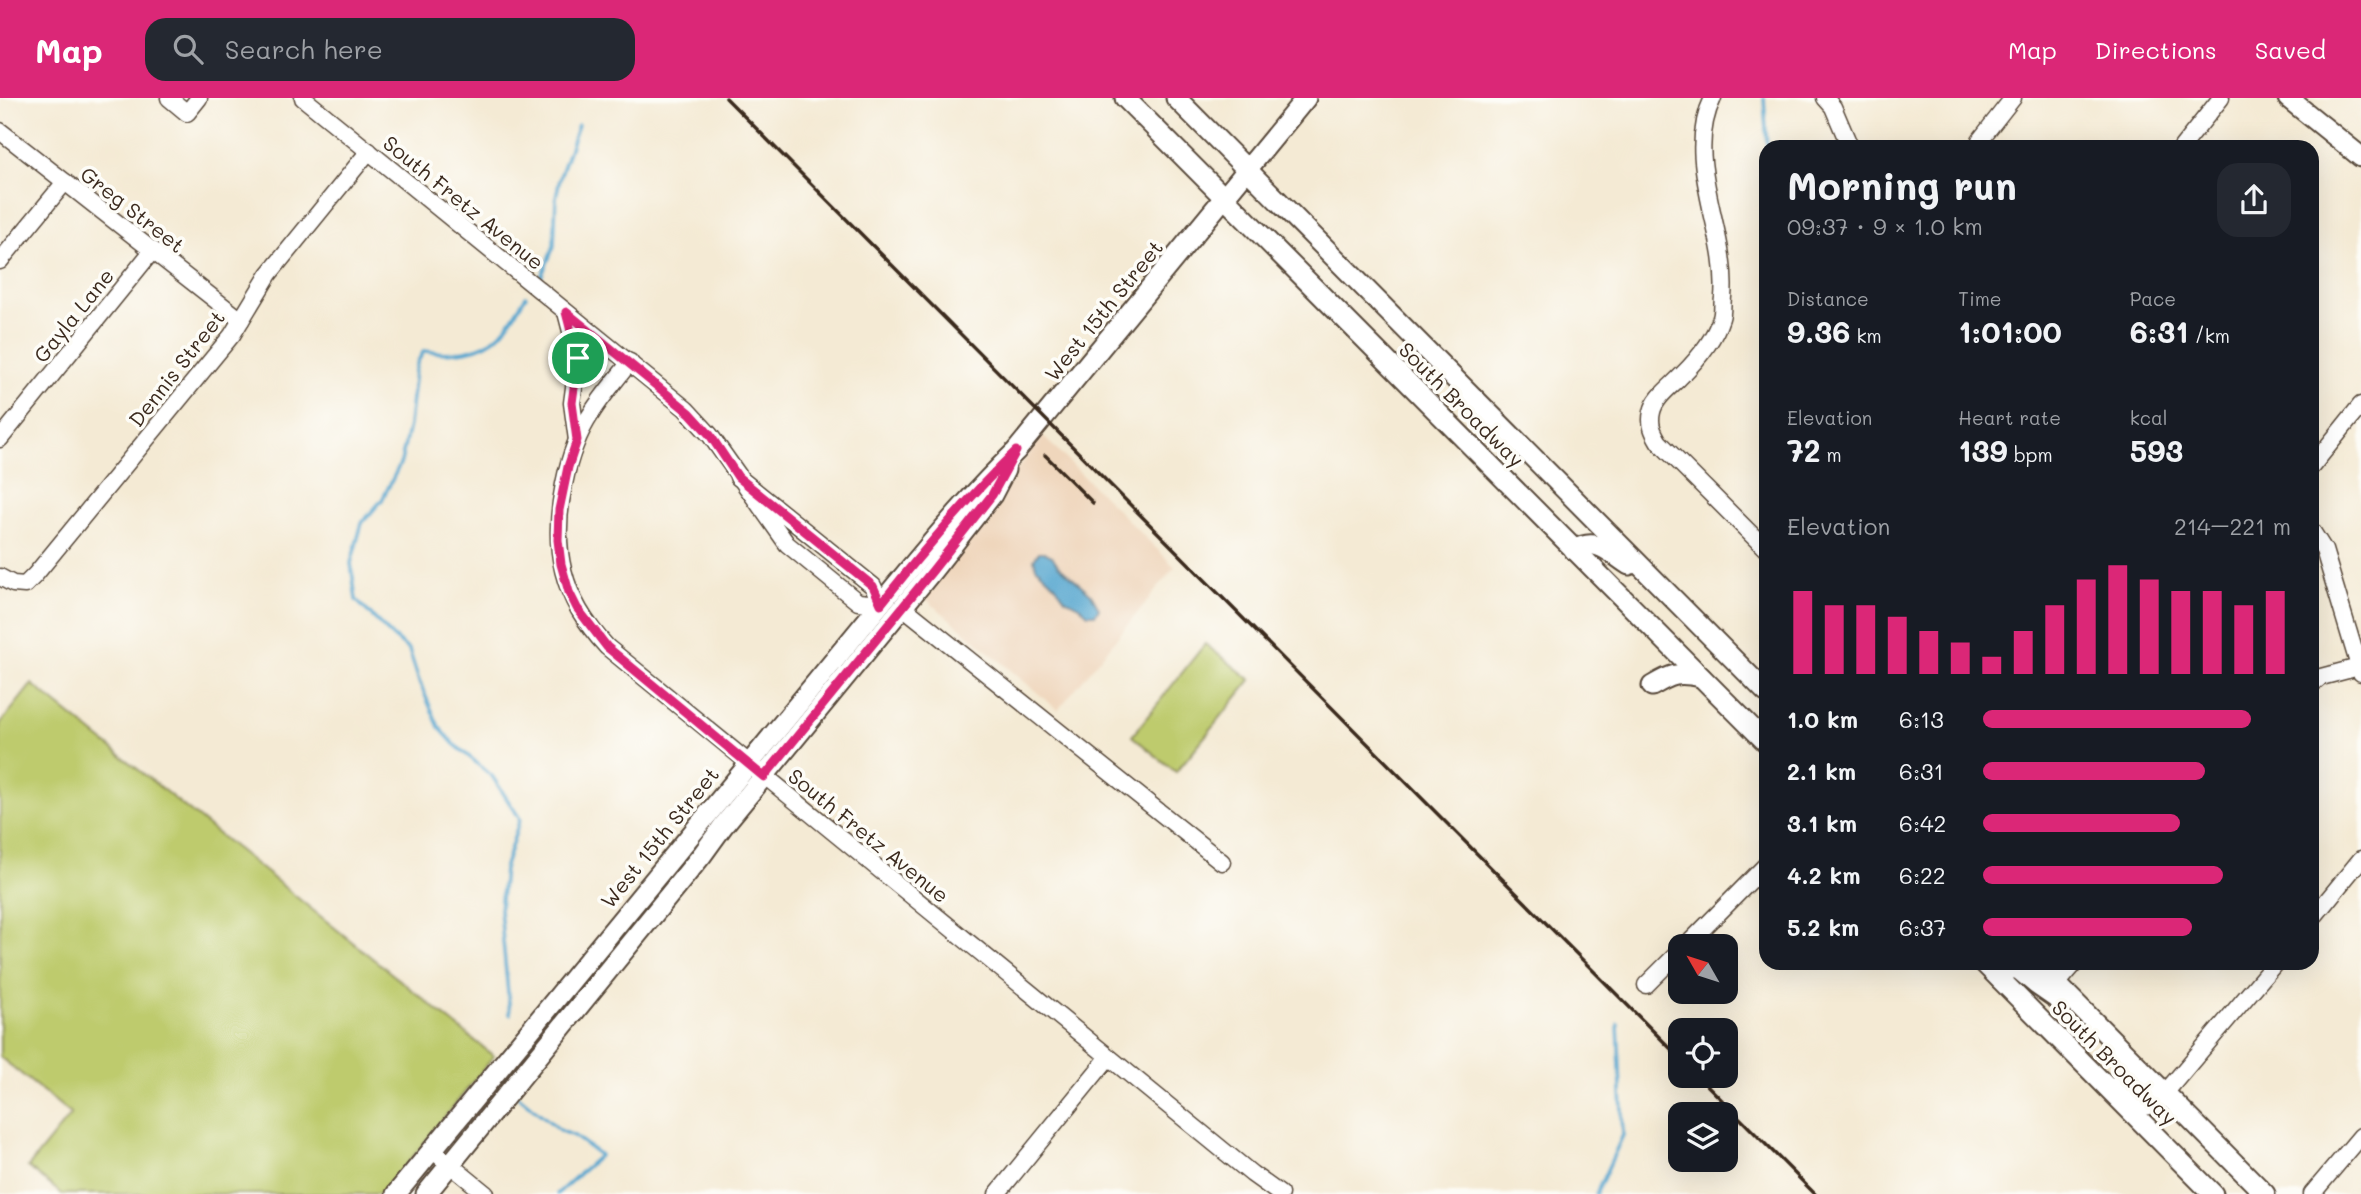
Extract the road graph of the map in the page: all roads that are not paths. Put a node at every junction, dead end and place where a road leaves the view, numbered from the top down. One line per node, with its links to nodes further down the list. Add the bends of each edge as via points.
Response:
1 (169, 98): 2 (street, via 187,113)
2 (199, 98)
3 (303, 98): 16 (street, South Fretz Avenue)
4 (1125, 98): 20 (main road, South Broadway)
5 (1176, 98): 18 (main road, South Broadway)
6 (1306, 98): 18 (main road, West 15th Street)
7 (1713, 98): 31 (street, via 1706,111 1703,160 1724,280 1721,318 1705,349 1661,396 1652,411 1651,428 1659,442)
8 (1825, 98): 13 (street)
9 (2013, 98): 14 (street)
10 (2221, 98): 15 (street)
11 (2288, 98): 17 (main road)
12 (0, 131): 19 (street, Greg Street)
13 (1847, 140)
14 (1980, 140)
15 (2188, 140)
16 (369, 151): 23 (street, South Fretz Avenue); 24 (street, Dennis Street, via 269,274)
17 (2361, 157)
18 (1246, 170): 20 (main road, West 15th Street); 35 (main road, South Broadway)
19 (65, 182): 21 (street, Greg Street); 22 (street)
20 (1224, 197): 29 (main road, West 15th Street); 33 (main road, South Broadway)
21 (153, 250): 24 (street, Greg Street); 27 (street, Gayla Lane)
22 (0, 261)
23 (566, 312): 25 (street, South Fretz Avenue); 28 (street, South Fretz Avenue, via 578,358 572,403)
24 (241, 320): 34 (street, Dennis Street, via 30,580 25,585)
25 (629, 362): 28 (street, South Fretz Avenue); 36 (street, South Fretz Avenue, via 690,413 738,477 873,586)
26 (2361, 405): 30 (street)
27 (0, 439)
28 (577, 440): 44 (street, South Fretz Avenue, via 559,510 558,540 561,564 577,608 607,647)
29 (1016, 451): 36 (main road, West 15th Street, via 985,480); 37 (main road, West 15th Street, via 992,495)
30 (2319, 457)
31 (1759, 542)
32 (2319, 542): 39 (street)
33 (1574, 550): 35 (main road, via 1597,544); 38 (main road, South Broadway)
34 (0, 578)
35 (1654, 580): 42 (main road, South Broadway)
36 (881, 604): 37 (main road); 44 (main road, West 15th Street)
37 (903, 607): 45 (main road, West 15th Street); 47 (street)
38 (1664, 639): 40 (main road, South Broadway); 40 (main road, via 1661,667 1652,686 1674,674)
39 (2360, 670): 41 (street)
40 (1701, 677): 43 (main road, South Broadway)
41 (2319, 679)
42 (1759, 685)
43 (1759, 735)
44 (749, 764): 45 (street, South Fretz Avenue); 66 (main road, West 15th Street)
45 (764, 777): 62 (street, South Fretz Avenue); 67 (main road, West 15th Street)
46 (2361, 859): 49 (street)
47 (1222, 862)
48 (1759, 872): 50 (street)
49 (2319, 910)
50 (1698, 934)
51 (1668, 963): 60 (street)
52 (1991, 970): 58 (main road, South Broadway)
53 (2008, 970): 58 (main road)
54 (2019, 970): 61 (main road)
55 (2043, 970): 59 (main road, South Broadway)
56 (2069, 970): 59 (street)
57 (2269, 970): 64 (street)
58 (2000, 979): 63 (main road, South Broadway)
59 (2057, 984): 61 (main road, South Broadway)
60 (1646, 985)
61 (2098, 1026): 64 (main road, South Broadway)
62 (1108, 1058): 71 (street); 72 (street, South Fretz Avenue)
63 (2081, 1059): 64 (main road, via 2145,1104 2158,1101); 73 (main road, South Broadway)
64 (2165, 1093): 74 (main road, South Broadway)
65 (2361, 1136): 75 (street)
66 (432, 1150): 67 (street); 68 (main road, West 15th Street)
67 (450, 1164): 69 (main road, West 15th Street); 70 (street)
68 (396, 1194)
69 (426, 1194)
70 (486, 1194)
71 (997, 1194)
72 (1280, 1194)
73 (2213, 1194)
74 (2265, 1194)
75 (2312, 1194)

